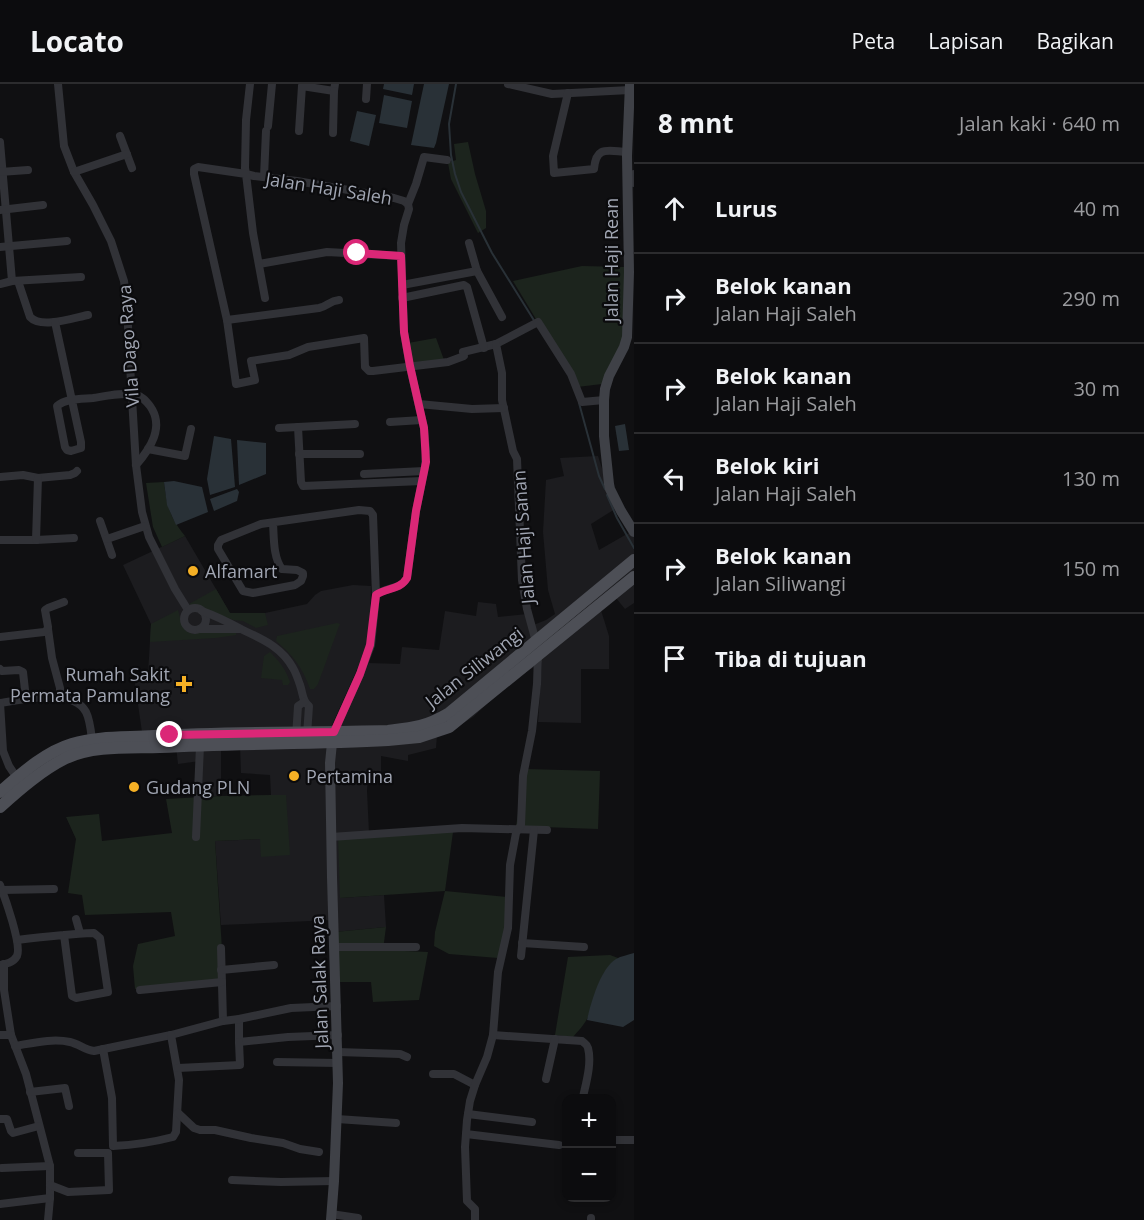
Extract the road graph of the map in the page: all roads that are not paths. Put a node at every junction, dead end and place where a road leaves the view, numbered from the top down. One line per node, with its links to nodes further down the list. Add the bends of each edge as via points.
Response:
1 (58, 84): 23 (street, Vila Dago Raya, via 64,146)
2 (250, 84): 24 (street, Jalan Haji Saleh)
3 (272, 84): 26 (street)
4 (293, 84): 7 (street)
5 (367, 84): 11 (street)
6 (508, 84): 10 (street)
7 (302, 85): 8 (street); 13 (street)
8 (335, 87): 14 (street)
9 (630, 87): 10 (street); 12 (street, Jalan Haji Rean)
10 (568, 93): 17 (street, via 553,156 554,173 594,169 595,159 603,151)
11 (366, 99)
12 (631, 111): 17 (street, Jalan Haji Rean)
13 (298, 131)
14 (333, 133)
15 (120, 136): 18 (street)
16 (0, 142): 22 (street)
17 (627, 152): 54 (street, Jalan Haji Rean, via 627,337 609,376)
18 (127, 154): 20 (street); 23 (street)
19 (447, 160): 28 (street, via 424,157)
20 (132, 168)
21 (28, 170): 22 (street)
22 (1, 171): 30 (street)
23 (74, 172): 52 (street, Vila Dago Raya, via 103,223 122,271)
24 (246, 174): 26 (street, Jalan Haji Saleh); 36 (street); 47 (street, via 194,169)
25 (634, 174): 27 (street)
26 (264, 177): 28 (street, Jalan Haji Saleh, via 394,198)
27 (634, 183)
28 (408, 204): 35 (street, Jalan Haji Saleh)
29 (43, 205): 30 (street)
30 (3, 209): 33 (street)
31 (67, 241): 33 (street)
32 (469, 243): 37 (street)
33 (9, 246): 34 (street); 39 (street)
34 (0, 247)
35 (401, 256): 36 (street, via 327,252); 41 (street, Jalan Haji Saleh)
36 (259, 264): 42 (street)
37 (477, 271): 41 (street); 46 (street)
38 (81, 278): 39 (street)
39 (15, 281): 40 (street); 48 (street, via 34,322)
40 (0, 284)
41 (402, 285): 43 (street, Jalan Haji Saleh)
42 (265, 298)
43 (402, 298): 50 (street, via 464,285); 51 (street, Jalan Haji Saleh)
44 (339, 300): 47 (street, via 319,308)
45 (88, 315): 48 (street)
46 (502, 317)
47 (227, 320): 51 (street, via 236,384 255,380 251,362 364,338 365,367 369,371)
48 (55, 321): 53 (street)
49 (496, 344): 50 (street); 54 (street, via 535,323 571,374 582,402); 56 (street, Jalan Haji Sanan)
50 (484, 348): 51 (street, via 463,352 464,356 448,362)
51 (410, 366): 55 (street, Jalan Haji Saleh)
52 (131, 394): 53 (street); 63 (street, via 143,398 155,415 155,437); 66 (street, Vila Dago Raya)
53 (72, 400): 53 (street, via 57,406 65,447 71,452 81,448)
54 (604, 400): 76 (street, Jalan Haji Rean, via 609,484)
55 (418, 405): 56 (street); 57 (street, Jalan Haji Saleh)
56 (504, 408): 92 (street, Jalan Haji Sanan, via 517,459 522,580)
57 (422, 420): 58 (street); 68 (street, Jalan Haji Saleh)
58 (390, 422)
59 (355, 424): 60 (street)
60 (298, 427): 61 (street); 64 (street)
61 (279, 428)
62 (191, 429): 63 (street, via 185,456)
63 (148, 449): 66 (street)
64 (299, 454): 65 (street); 72 (street, via 303,486)
65 (360, 454)
66 (136, 465): 75 (street, Vila Dago Raya)
67 (77, 471): 71 (street)
68 (424, 471): 69 (street); 72 (street, Jalan Haji Saleh)
69 (364, 474)
70 (0, 477): 71 (street)
71 (38, 478): 80 (street)
72 (422, 481): 84 (street, Jalan Haji Saleh, via 407,578 400,587)
73 (100, 521): 78 (street)
74 (273, 523): 74 (street, via 280,567 300,571 303,576 295,585 248,593 240,587 218,545 241,531); 84 (street, via 370,511)
75 (145, 526): 78 (street); 86 (street, Vila Dago Raya)
76 (634, 532)
77 (74, 538): 80 (street)
78 (107, 539): 81 (street)
79 (0, 540): 80 (street)
80 (36, 540)
81 (112, 555)
82 (634, 560): 92 (main road, Jalan Siliwangi)
83 (634, 577): 92 (main road, Jalan Siliwangi)
84 (376, 595): 97 (street, via 370,645)
85 (64, 603): 88 (street, via 45,610)
86 (188, 610): 87 (street); 89 (street, Vila Dago Raya, via 184,616 186,627)
87 (202, 610): 89 (street, via 206,620); 90 (street)
88 (48, 629): 91 (street); 94 (street)
89 (200, 629): 90 (street)
90 (242, 629): 98 (street, via 270,643 297,676 304,702 298,706)
91 (0, 637)
92 (537, 648): 97 (main road, Jalan Siliwangi, via 449,727 419,737); 105 (street, Jalan Haji Sanan, via 537,684)
93 (0, 669): 95 (street, via 23,672)
94 (60, 697): 95 (street); 99 (street, via 82,706)
95 (26, 699): 96 (street)
96 (0, 703): 102 (street, via 3,751)
97 (333, 737): 98 (main road, Jalan Siliwangi); 109 (street, Jalan Salak Raya)
98 (301, 738): 100 (main road, Jalan Siliwangi); 101 (main road, Jalan Siliwangi)
99 (92, 740): 100 (main road, Jalan Siliwangi); 102 (main road, Jalan Siliwangi, via 59,750)
100 (170, 741): 101 (main road, Jalan Siliwangi); 104 (main road, Jalan Siliwangi, via 66,758)
101 (200, 746): 108 (street)
102 (17, 778): 103 (main road, Jalan Siliwangi)
103 (0, 792)
104 (0, 807)
105 (518, 830): 106 (street); 109 (street, via 462,828); 134 (street, Jalan Haji Sanan, via 509,873 507,928 498,972)
106 (534, 830): 107 (street); 116 (street)
107 (547, 830)
108 (196, 837)
109 (331, 837): 117 (street, Jalan Salak Raya)
110 (1, 887): 111 (street); 115 (street)
111 (54, 889)
112 (76, 919): 113 (street)
113 (80, 933): 114 (street); 114 (street, via 94,933 100,938 108,992 72,996)
114 (64, 935): 115 (street)
115 (16, 940): 122 (street, via 17,956)
116 (522, 943): 119 (street); 121 (street)
117 (334, 947): 118 (street); 127 (street, Jalan Salak Raya)
118 (416, 947)
119 (584, 947)
120 (221, 948): 124 (street)
121 (521, 956)
122 (2, 965): 131 (street)
123 (274, 965): 124 (street)
124 (221, 970): 125 (street)
125 (222, 982): 126 (street); 129 (street)
126 (140, 990)
127 (336, 1006): 128 (street, via 291,1008); 133 (street, Jalan Salak Raya)
128 (239, 1019): 129 (street); 136 (street)
129 (223, 1021): 132 (street)
130 (0, 1035): 131 (street)
131 (11, 1035): 137 (street)
132 (171, 1035): 138 (street); 142 (street)
133 (338, 1035): 136 (street); 139 (street, Jalan Salak Raya)
134 (493, 1035): 135 (street); 145 (street, Jalan Haji Sanan)
135 (555, 1039): 144 (street); 147 (street, via 586,1044 589,1062)
136 (239, 1042): 142 (street, via 240,1065)
137 (15, 1046): 138 (street, via 55,1041 70,1042 87,1050); 146 (street)
138 (103, 1049): 149 (street, via 112,1098 113,1146 173,1137)
139 (338, 1057): 140 (street); 141 (street); 152 (street, Jalan Salak Raya)
140 (407, 1057)
141 (278, 1062)
142 (178, 1068): 149 (street)
143 (433, 1074): 145 (street, via 454,1074)
144 (546, 1079)
145 (475, 1085): 150 (street, Jalan Haji Sanan)
146 (30, 1092): 148 (street, via 65,1088); 155 (street)
147 (584, 1094)
148 (69, 1106)
149 (178, 1113): 160 (street, via 200,1130)
150 (468, 1114): 153 (street); 156 (street, Jalan Haji Sanan)
151 (0, 1119): 155 (street, via 7,1119 13,1132)
152 (337, 1119): 154 (street); 165 (street, Jalan Salak Raya)
153 (532, 1122)
154 (396, 1123)
155 (39, 1125): 162 (street)
156 (466, 1134): 159 (street); 172 (street, Jalan Haji Sanan, via 467,1202 475,1209)
157 (616, 1140): 158 (street)
158 (634, 1140)
159 (559, 1145)
160 (319, 1152)
161 (78, 1153): 166 (street, via 108,1153 109,1185 69,1187 63,1191)
162 (50, 1166): 163 (street); 166 (street)
163 (2, 1168)
164 (232, 1180): 165 (street)
165 (334, 1181): 169 (street, Jalan Salak Raya)
166 (50, 1185): 167 (street)
167 (50, 1198): 168 (street); 171 (street)
168 (0, 1204)
169 (331, 1217): 170 (street)
170 (358, 1218)
171 (48, 1220)
172 (475, 1220)

